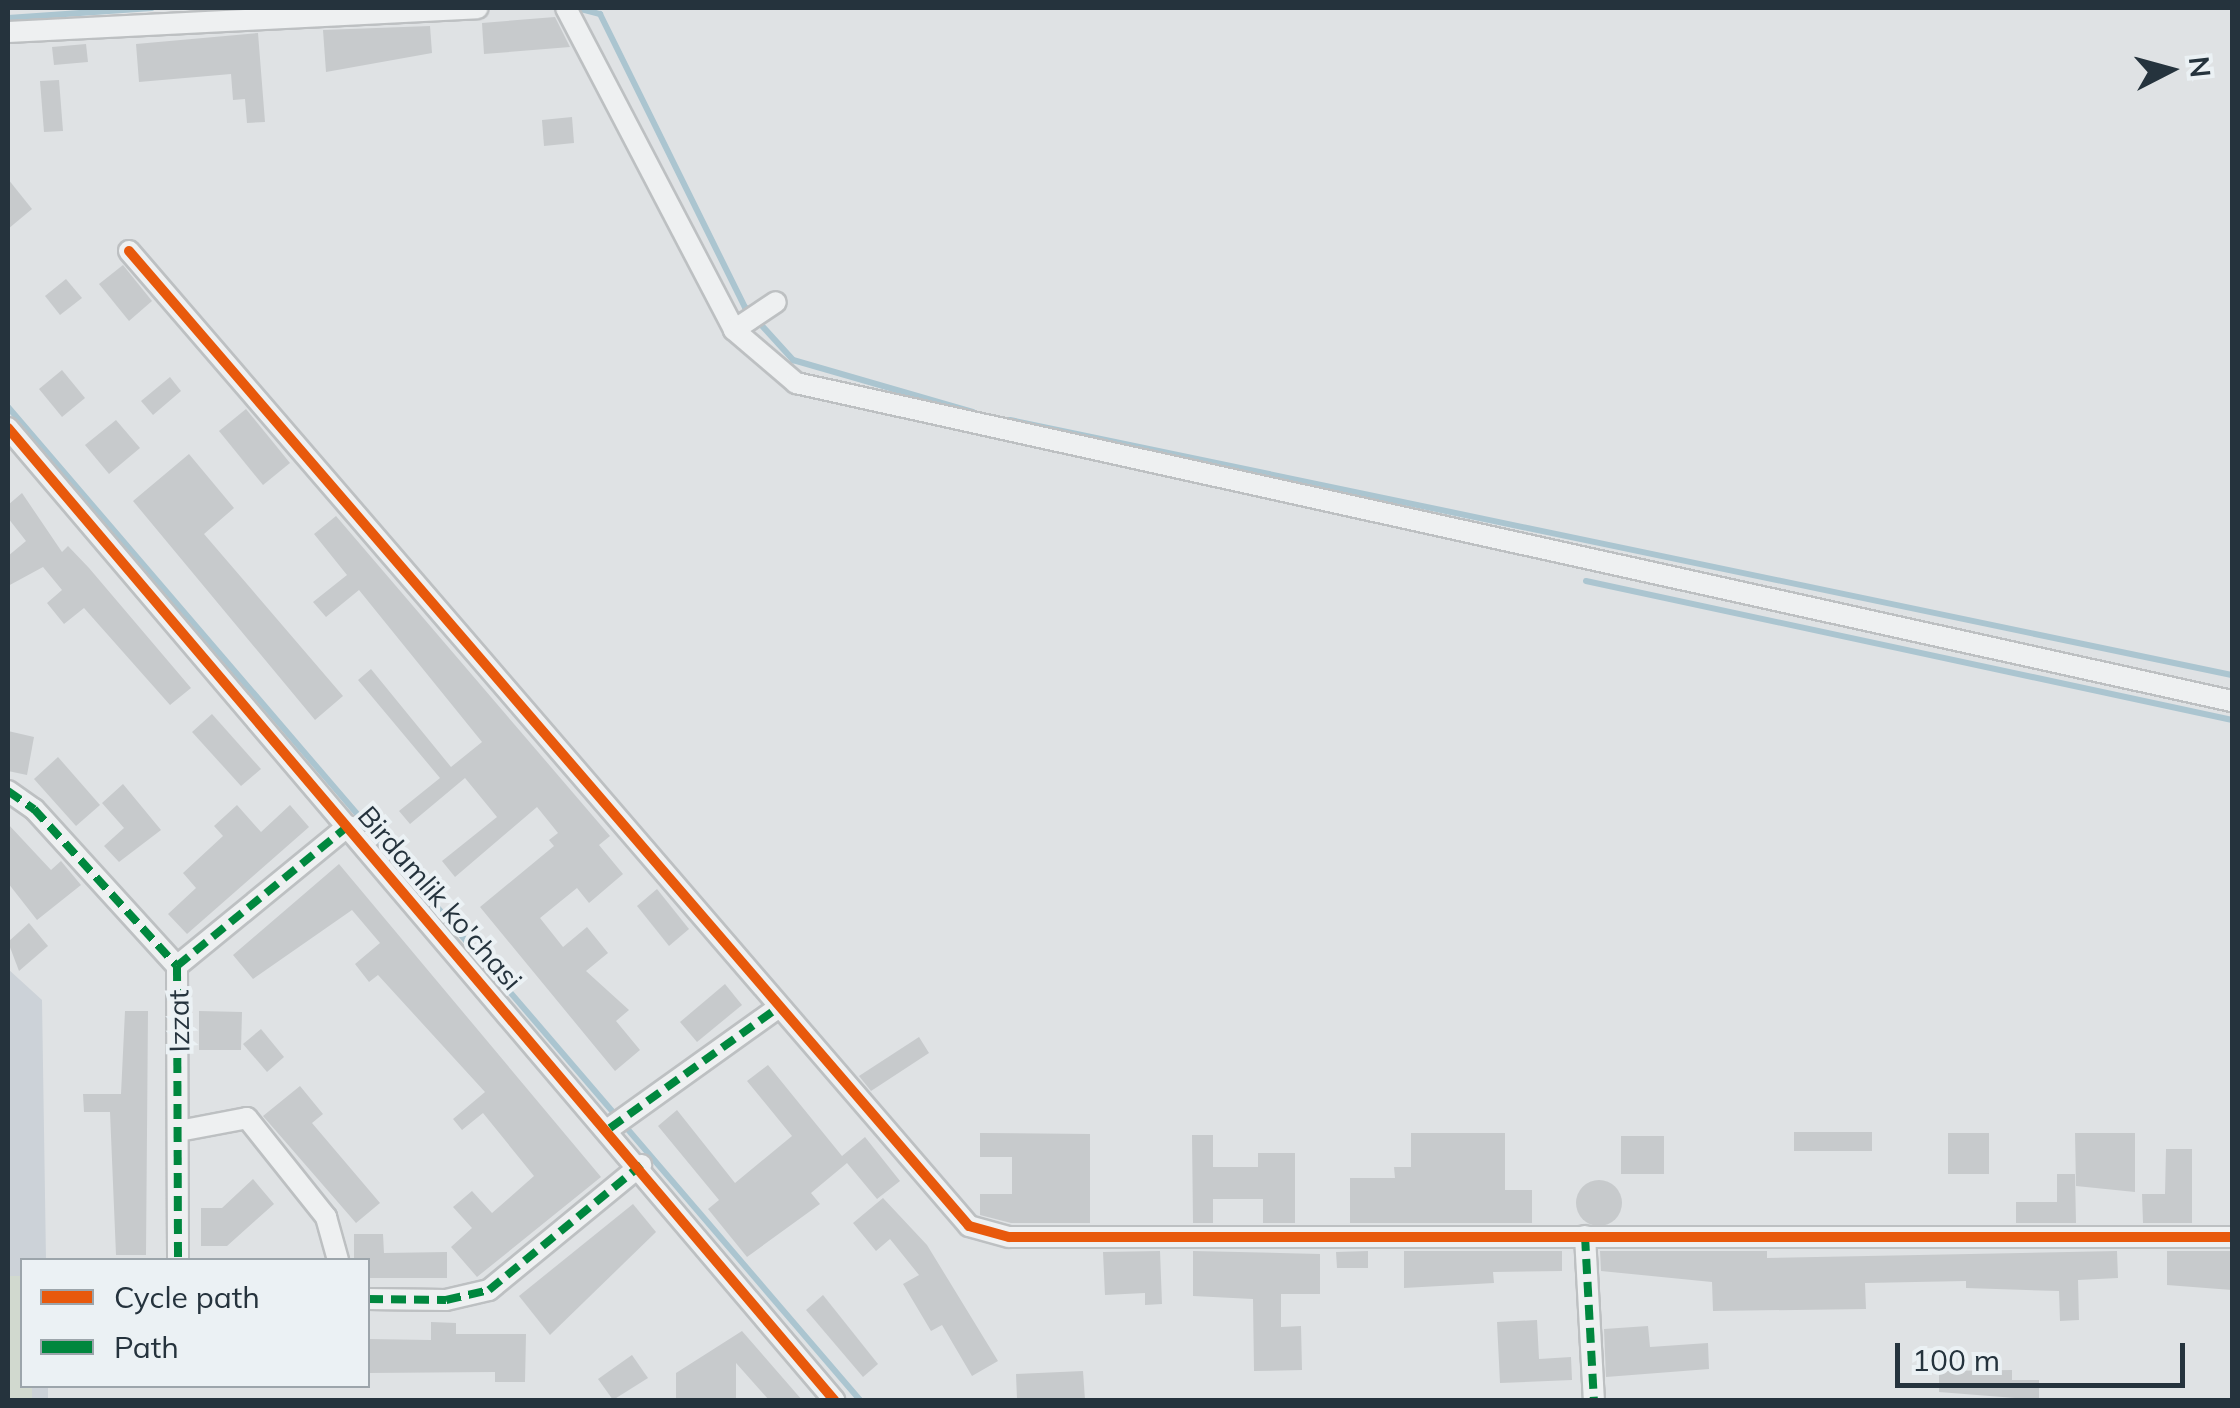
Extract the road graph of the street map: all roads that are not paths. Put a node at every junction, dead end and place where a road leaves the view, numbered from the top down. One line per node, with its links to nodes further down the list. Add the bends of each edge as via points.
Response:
1 (477, 8): 3 (street)
2 (566, 8): 6 (street)
3 (8, 32)
4 (130, 251): 12 (street)
5 (776, 302): 6 (street)
6 (734, 330): 8 (street, via 796,383)
7 (8, 428): 10 (street, Birdamlik ko'chasi)
8 (2232, 701)
9 (8, 791): 11 (street, Izzat, via 34,808)
10 (348, 826): 11 (street); 13 (street, Birdamlik ko'chasi)
11 (177, 966): 14 (street, Izzat)
12 (775, 1010): 13 (street); 16 (street, via 954,1211 986,1233)
13 (610, 1128): 15 (street, Birdamlik ko'chasi)
14 (179, 1131): 18 (street, Izzat); 19 (street, via 247,1118 326,1217)
15 (640, 1165): 20 (street, via 489,1290 446,1300); 21 (street, Birdamlik ko'chasi)
16 (1585, 1236): 17 (street); 22 (street)
17 (2232, 1237)
18 (178, 1258)
19 (337, 1258)
20 (370, 1298)
21 (834, 1400)
22 (1594, 1400)

